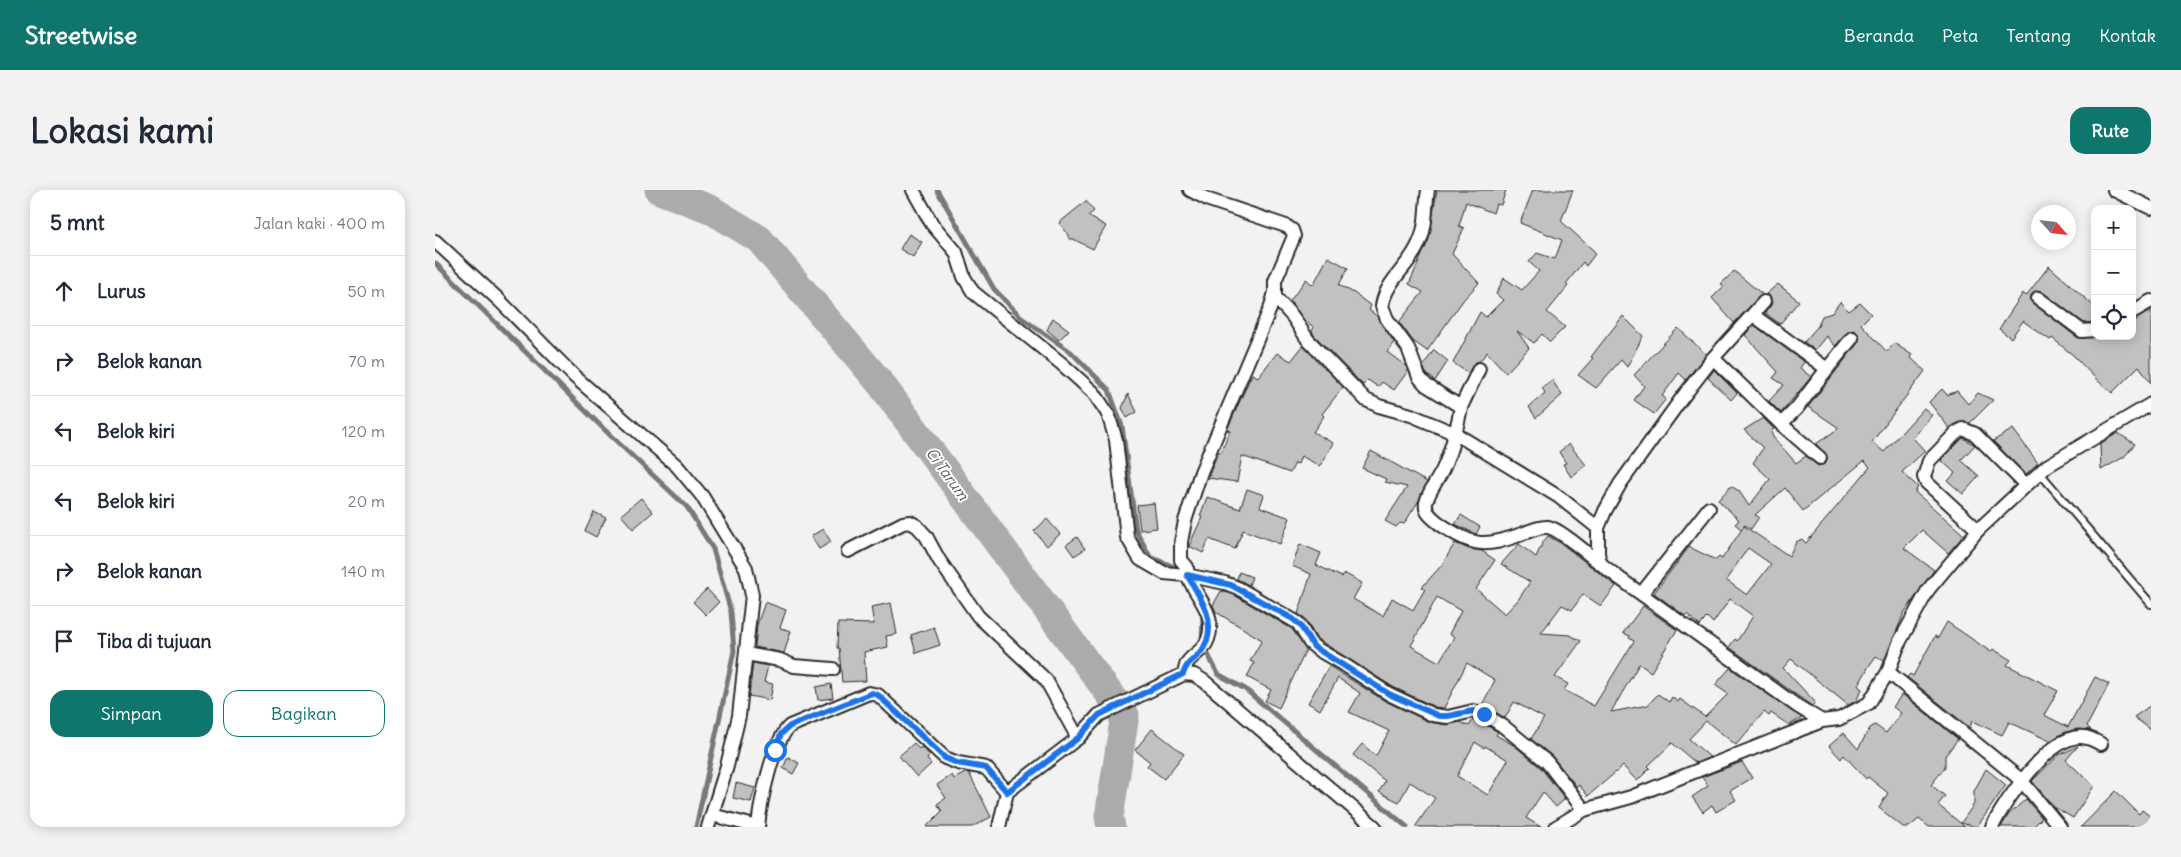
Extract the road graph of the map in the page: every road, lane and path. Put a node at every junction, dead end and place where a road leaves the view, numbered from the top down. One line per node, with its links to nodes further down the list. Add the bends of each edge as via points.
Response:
1 (913, 190): 30 (street, via 932,224 956,252 963,277 973,292 1062,364 1103,405 1113,426 1127,537 1133,550 1147,565 1164,573)
2 (1190, 190): 7 (street, via 1292,230 1293,240 1275,280)
3 (1428, 190): 19 (street, via 1419,245 1390,284 1382,306 1387,319 1408,348 1419,377)
4 (2114, 190): 5 (street)
5 (2151, 208)
6 (435, 240): 33 (street, via 575,377 677,466 695,486 748,575 752,595)
7 (1274, 296): 21 (street, via 1308,340 1366,400); 30 (street, via 1201,472 1185,521 1181,560 1187,567)
8 (2038, 298): 13 (street, via 2081,331)
9 (2151, 301): 11 (street)
10 (1764, 302): 12 (street)
11 (2136, 310)
12 (1753, 315): 15 (street); 17 (street)
13 (2091, 330)
14 (1852, 338): 17 (street)
15 (1713, 358): 20 (street); 26 (street, via 1620,484)
16 (1479, 369): 19 (street)
17 (1827, 369): 20 (street)
18 (2151, 404): 23 (street)
19 (1461, 407): 21 (street)
20 (1781, 424): 22 (street)
21 (1456, 434): 26 (street, via 1559,497); 29 (street, via 1444,468 1426,502 1427,511 1433,519 1477,544 1550,528)
22 (1820, 458)
23 (2040, 473): 24 (street); 32 (lane)
24 (2027, 486): 27 (street); 27 (street, via 1975,434 1963,429 1957,432 1929,461 1924,477)
25 (1709, 508): 31 (street)
26 (1598, 528): 29 (street, via 1597,547)
27 (1978, 530): 35 (street, via 1928,590 1900,641)
28 (848, 551): 38 (street, via 903,523 917,526 978,616 1046,680)
29 (1601, 564): 31 (street)
30 (1183, 575): 36 (street, via 1202,599 1209,618 1208,639 1199,654 1187,662); 42 (street, via 1231,585 1293,619 1314,647 1389,694 1439,716 1473,711 1484,714 1547,762)
31 (1642, 593): 37 (street)
32 (2151, 604)
33 (746, 654): 34 (street, via 794,666); 43 (street, via 739,716)
34 (833, 669)
35 (1888, 672): 37 (street, via 1869,703 1839,719); 40 (street)
36 (1183, 674): 38 (street, via 1099,715); 46 (street, via 1194,675 1204,681)
37 (1822, 721): 42 (street, via 1631,797)
38 (1078, 738): 41 (street)
39 (2101, 744): 40 (street, via 2090,738 2069,739)
40 (2021, 780): 48 (street); 49 (street)
41 (1007, 792): 44 (street, via 986,768 945,758 878,695 869,693 790,726 781,734); 45 (street)
42 (1584, 810): 47 (street)
43 (710, 821): 44 (street)
44 (758, 827)
45 (999, 827)
46 (1375, 827)
47 (1556, 827)
48 (1992, 827)
49 (2060, 827)

